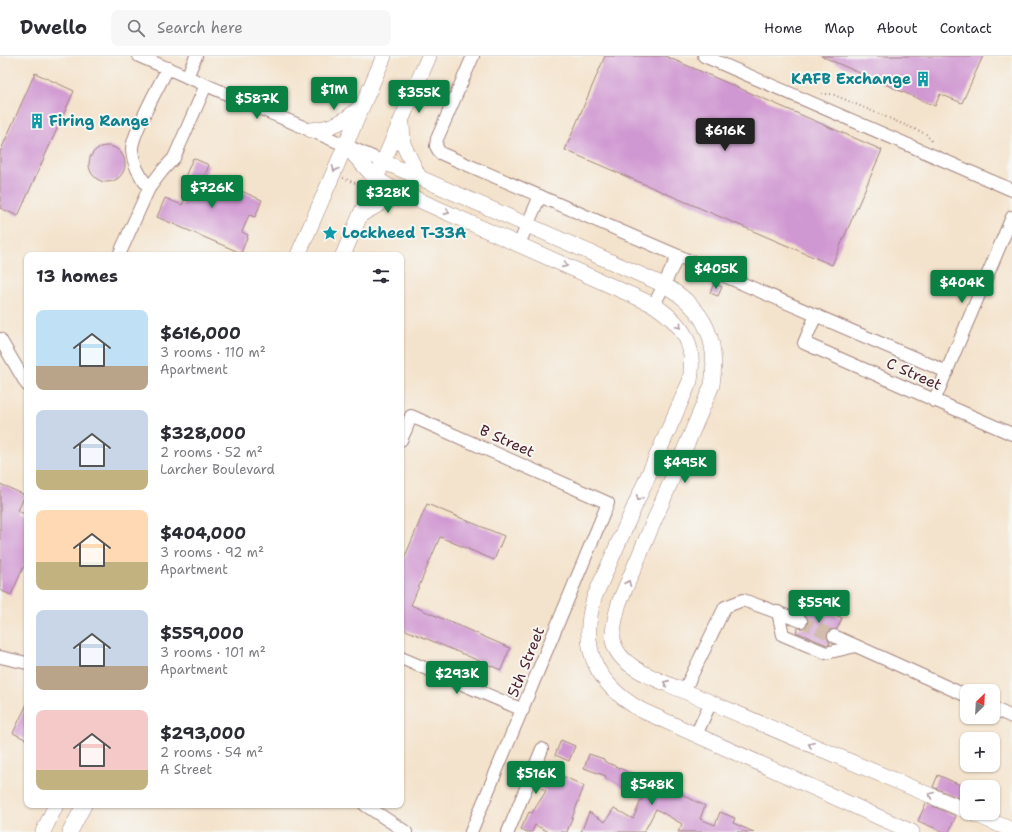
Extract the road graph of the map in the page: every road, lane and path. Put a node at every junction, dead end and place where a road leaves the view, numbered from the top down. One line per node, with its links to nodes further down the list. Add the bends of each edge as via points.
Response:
1 (139, 56): 7 (street)
2 (196, 56): 8 (street)
3 (384, 56): 11 (main road)
4 (429, 56): 12 (main road)
5 (473, 56): 24 (street, via 437,139 438,150 444,155)
6 (704, 56): 22 (street)
7 (168, 68): 8 (street); 21 (street, via 145,114 132,148 139,176)
8 (187, 77): 9 (street)
9 (206, 85): 13 (street); 21 (street, via 174,158)
10 (819, 94): 14 (path, via 832,94 926,134)
11 (363, 104): 13 (main road, via 352,115 337,124); 15 (main road)
12 (402, 118): 16 (main road); 17 (main road, via 403,144)
13 (311, 130): 15 (street)
14 (935, 144)
15 (345, 145): 16 (street); 19 (main road); 30 (main road, one-way to 30)
16 (384, 162): 17 (main road); 19 (main road)
17 (419, 177): 27 (main road)
18 (342, 178): 20 (path)
19 (376, 179): 23 (main road); 25 (main road)
20 (363, 187)
21 (149, 188): 29 (street)
22 (1012, 190)
23 (411, 196): 25 (main road, via 385,201); 28 (main road, one-way to 28)
24 (540, 196): 27 (street); 32 (street)
25 (360, 216): 31 (main road)
26 (1012, 217): 37 (street)
27 (527, 225): 28 (street); 33 (main road)
28 (519, 244): 34 (main road, one-way to 34)
29 (120, 252)
30 (299, 252)
31 (344, 252)
32 (678, 256): 33 (street); 35 (street)
33 (664, 285): 34 (street); 50 (main road, one-way to 33, via 639,671 627,663 613,641 619,603 707,399 715,367 714,351 704,321 695,307 679,293)
34 (654, 305): 56 (main road, one-way to 56, via 678,324 685,334 691,353 690,381 594,598 588,636 595,665 602,678 614,691 641,710)
35 (816, 315): 37 (street); 39 (street, C Street, via 804,343)
36 (0, 339): 38 (street)
37 (947, 372): 39 (street)
38 (24, 380)
39 (934, 400): 41 (street, C Street)
40 (404, 430): 42 (street, B Street, via 411,416)
41 (1012, 434)
42 (608, 504): 53 (street, 5th Street)
43 (778, 612): 44 (street); 46 (street, via 783,635 826,653); 50 (street, via 743,600 725,606)
44 (801, 621)
45 (834, 636): 46 (street)
46 (856, 646): 51 (street)
47 (0, 657): 49 (street)
48 (404, 659): 53 (street)
49 (24, 662)
50 (684, 690): 52 (main road)
51 (960, 693)
52 (711, 702): 56 (street); 61 (main road, one-way to 52)
53 (523, 710): 67 (street, 5th Street)
54 (1000, 711): 55 (street)
55 (1012, 717)
56 (696, 735): 69 (main road)
57 (542, 749): 68 (street)
58 (55, 808): 64 (main road)
59 (82, 808): 65 (main road)
60 (370, 808): 66 (street)
61 (960, 808)
62 (988, 820): 63 (main road)
63 (1012, 830)
64 (43, 832)
65 (70, 832)
66 (406, 832)
67 (471, 832)
68 (508, 832)
69 (912, 832)

